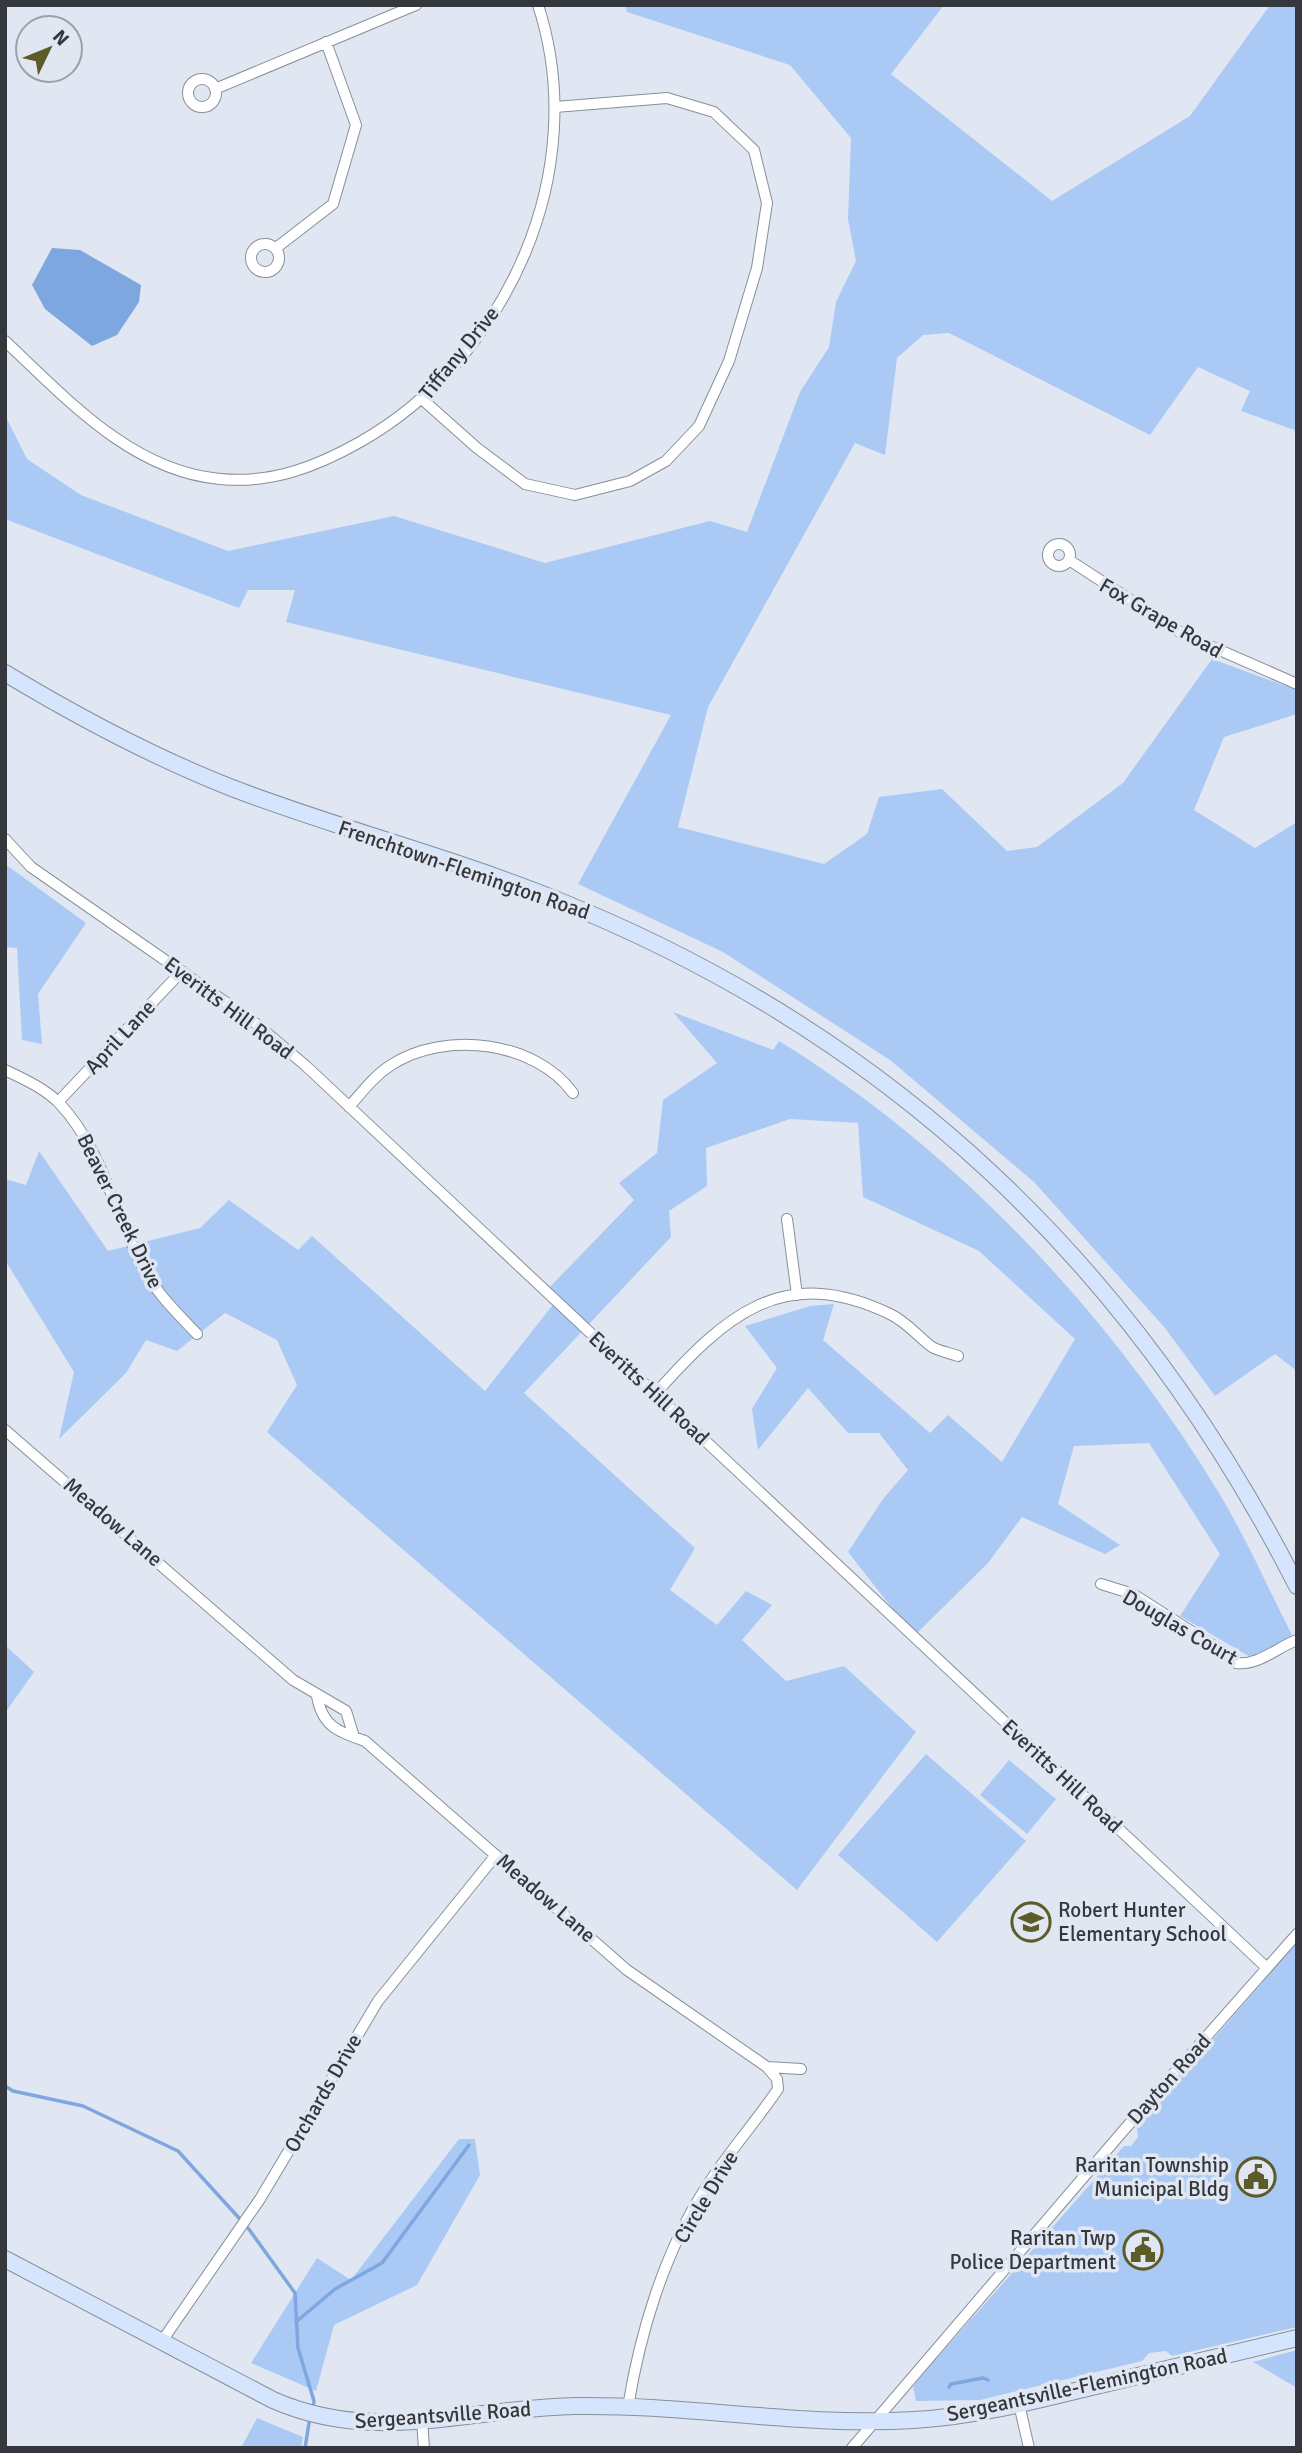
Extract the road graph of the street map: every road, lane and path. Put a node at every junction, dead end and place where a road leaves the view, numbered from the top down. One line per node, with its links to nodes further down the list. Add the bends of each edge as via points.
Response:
1 (416, 5): 3 (street)
2 (538, 5): 5 (street, Tiffany Drive, via 550,39)
3 (326, 42): 4 (street); 6 (street, via 356,125 333,204)
4 (215, 89)
5 (555, 107): 8 (street, Tiffany Drive, via 554,149 530,246 493,317); 8 (street, via 667,98 714,112 754,149 767,203 757,268 729,361 699,426 666,461 630,481 575,495 526,484)
6 (276, 248)
7 (5, 341): 8 (street, Tiffany Drive, via 62,396 115,437 161,465 218,479 269,480 312,466 378,432)
8 (423, 400)
9 (1069, 560): 11 (street, Fox Grape Road, via 1183,634)
10 (5, 673): 25 (main road, Frenchtown-Flemington Road, via 81,718 200,775 528,888 649,940 772,1007 870,1072 996,1177 1098,1284 1219,1445)
11 (1297, 684)
12 (5, 839): 13 (street, Everitts Hill Road, via 31,867)
13 (182, 971): 16 (street, April Lane); 17 (street, Everitts Hill Road, via 254,1022)
14 (5, 1070): 16 (street, Beaver Creek Drive)
15 (573, 1093): 17 (street, via 561,1077 521,1055 486,1046 449,1046 393,1063)
16 (58, 1102): 20 (street, Beaver Creek Drive, via 87,1142 143,1268 163,1298)
17 (349, 1107): 22 (street, Everitts Hill Road)
18 (788, 1219): 19 (street)
19 (797, 1295): 21 (street, via 823,1294 874,1307 905,1322 933,1347); 22 (street, via 770,1299 740,1313 701,1343)
20 (197, 1334)
21 (958, 1356)
22 (655, 1394): 31 (street, Everitts Hill Road)
23 (5, 1430): 27 (street, Meadow Lane)
24 (1101, 1584): 26 (street, Douglas Court, via 1133,1594 1236,1663 1257,1661)
25 (1297, 1586)
26 (1297, 1640)
27 (317, 1696): 28 (street, Meadow Lane, via 346,1711); 28 (street, Meadow Lane, via 324,1721)
28 (354, 1737): 29 (street, Meadow Lane, via 365,1741)
29 (496, 1855): 32 (street, Meadow Lane, via 627,1970); 36 (street, Orchards Drive, via 378,2001 260,2200)
30 (1297, 1934): 31 (street, Dayton Road)
31 (1267, 1968): 40 (street, Dayton Road)
32 (767, 2067): 33 (street); 38 (street, Circle Drive, via 777,2079 778,2089 704,2190 678,2239 640,2347)
33 (801, 2068)
34 (5, 2259): 36 (main road, Sergeantsville Road)
35 (1297, 2338): 37 (main road, Sergeantsville-Flemington Road)
36 (162, 2340): 39 (main road, Sergeantsville Road, via 273,2400 316,2417 354,2423)
37 (1020, 2404): 40 (main road, Sergeantsville-Flemington Road, via 979,2414); 43 (street)
38 (628, 2407): 39 (main road, Sergeantsville Road, via 517,2409); 40 (main road, Sergeantsville Road)
39 (422, 2420): 41 (street)
40 (876, 2421): 42 (street, Dayton Road)
41 (424, 2448)
42 (852, 2448)
43 (1029, 2448)

